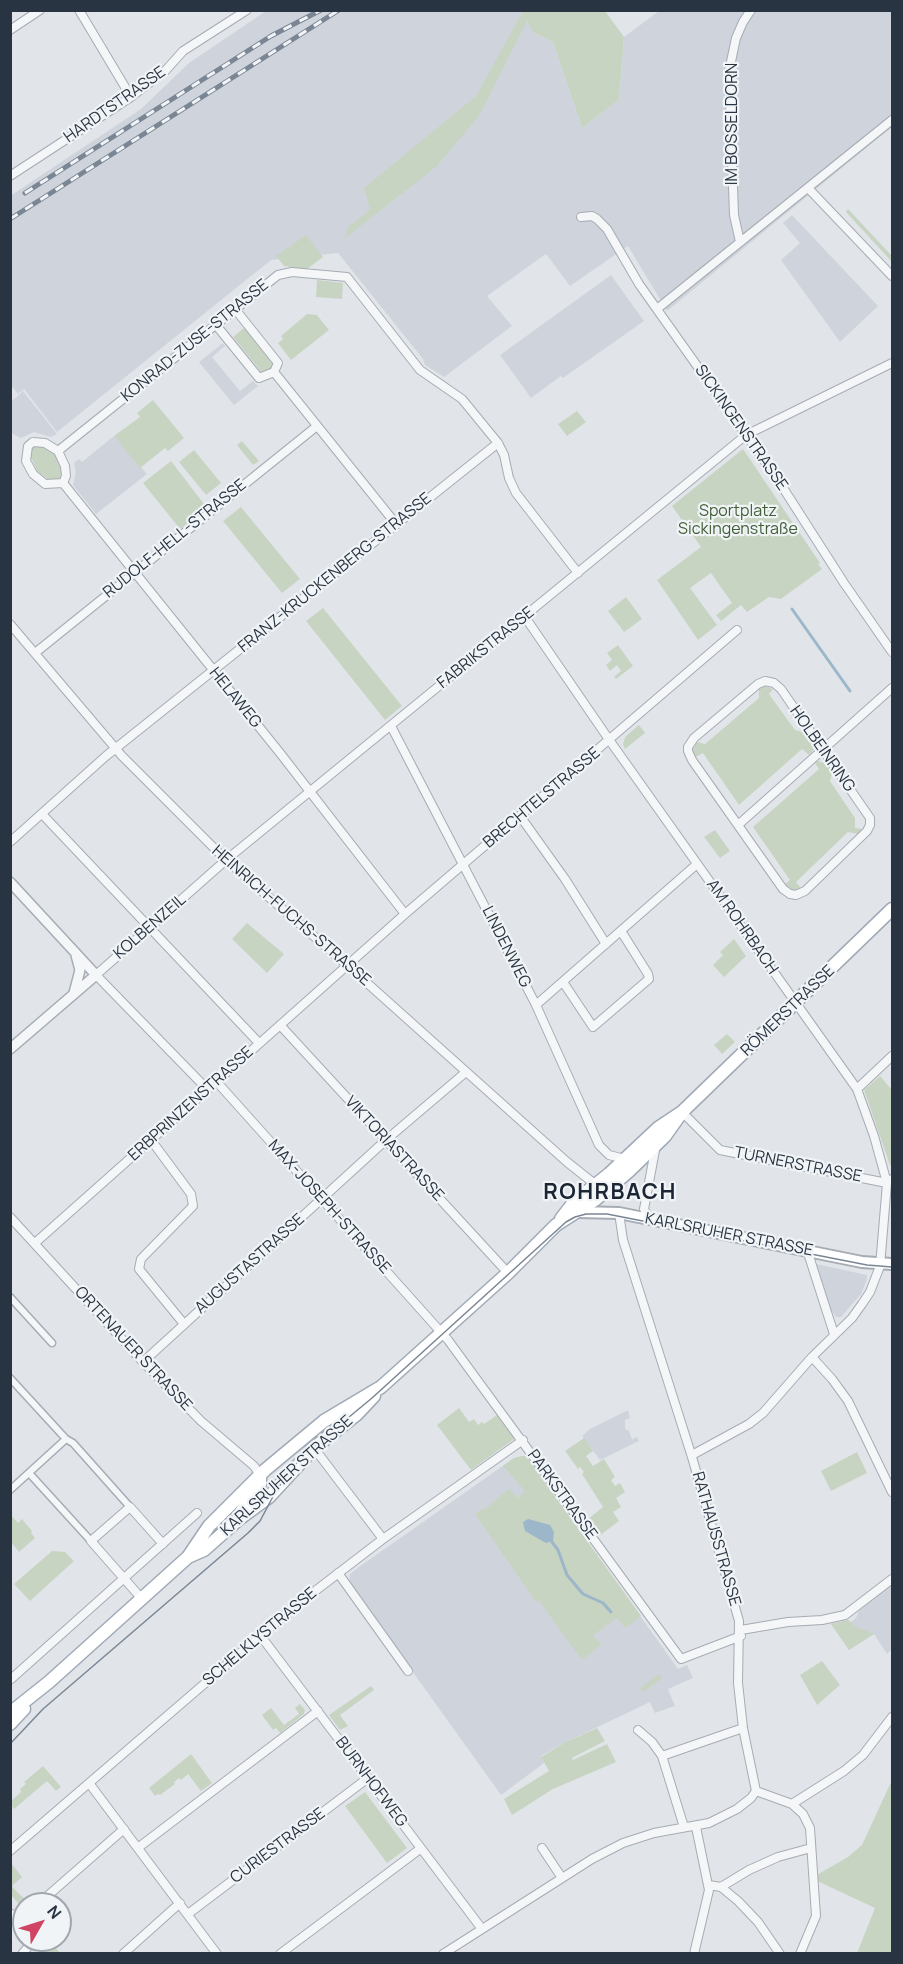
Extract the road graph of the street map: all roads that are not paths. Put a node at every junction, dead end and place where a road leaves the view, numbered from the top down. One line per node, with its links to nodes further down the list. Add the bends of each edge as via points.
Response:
1 (40, 10): 5 (street)
2 (79, 10): 6 (street)
3 (247, 10): 6 (street, HARDTSTRASSE, via 183,51)
4 (751, 10): 11 (street, IM BOSSELDORN, via 736,38 729,71 734,215)
5 (10, 30)
6 (131, 97): 8 (street, HARDTSTRASSE)
7 (892, 120): 9 (street)
8 (10, 176)
9 (808, 188): 11 (street); 12 (street)
10 (581, 217): 14 (street, SICKINGENSTRASSE, via 592,216 602,223)
11 (740, 242): 14 (street)
12 (892, 276)
13 (235, 309): 15 (street, KONRAD-ZUSE-STRASSE); 17 (street, via 278,363); 20 (street, KONRAD-ZUSE-STRASSE, via 278,275 292,272 347,277 420,370 462,399)
14 (657, 309): 19 (street, SICKINGENSTRASSE)
15 (216, 325): 17 (street, via 259,378); 21 (street, KONRAD-ZUSE-STRASSE)
16 (892, 363): 19 (street, FABRIKSTRASSE)
17 (274, 372): 18 (street)
18 (316, 426): 23 (street); 24 (street, RUDOLF-HELL-STRASSE)
19 (747, 435): 25 (street, FABRIKSTRASSE); 29 (street, SICKINGENSTRASSE)
20 (498, 443): 23 (street, FRANZ-KRUCKENBERG-STRASSE); 25 (street, via 516,494)
21 (58, 451): 22 (street, via 65,466); 22 (street, via 33,441 27,446 26,461 45,484)
22 (63, 483): 24 (street, HELAWEG)
23 (396, 525): 31 (street, FRANZ-KRUCKENBERG-STRASSE)
24 (135, 572): 30 (street, RUDOLF-HELL-STRASSE); 31 (street, HELAWEG)
25 (578, 573): 26 (street, FABRIKSTRASSE)
26 (525, 617): 33 (street, FABRIKSTRASSE); 34 (street, AM ROHRBACH)
27 (10, 624): 30 (street, HEINRICH-FUCHS-STRASSE)
28 (737, 630): 34 (street, BRECHTELSTRASSE)
29 (892, 652)
30 (35, 653): 35 (street, HEINRICH-FUCHS-STRASSE)
31 (212, 671): 35 (street, FRANZ-KRUCKENBERG-STRASSE); 37 (street, HELAWEG)
32 (892, 688): 36 (street)
33 (391, 726): 37 (street, FABRIKSTRASSE); 43 (street, LINDENWEG)
34 (610, 741): 39 (street, BRECHTELSTRASSE); 44 (street, AM ROHRBACH)
35 (115, 749): 38 (street, FRANZ-KRUCKENBERG-STRASSE); 42 (street, HEINRICH-FUCHS-STRASSE)
36 (823, 750): 40 (street); 40 (street, HOLBEINRING, via 868,814 870,825 805,891 793,895 783,889); 40 (street, HOLBEINRING, via 781,689 770,682 758,684 694,738 688,747 689,754)
37 (310, 791): 42 (street, FABRIKSTRASSE); 47 (street, HELAWEG)
38 (42, 814): 41 (street, FRANZ-KRUCKENBERG-STRASSE); 48 (street)
39 (520, 816): 43 (street, BRECHTELSTRASSE); 50 (street)
40 (738, 825)
41 (10, 842)
42 (226, 860): 48 (street, KOLBENZEIL); 52 (street, HEINRICH-FUCHS-STRASSE)
43 (464, 864): 47 (street, BRECHTELSTRASSE); 57 (street, LINDENWEG)
44 (698, 864): 49 (street); 56 (street, AM ROHRBACH)
45 (10, 882): 51 (street)
46 (892, 909): 56 (main road, RÖMERSTRASSE)
47 (405, 914): 52 (street, BRECHTELSTRASSE)
48 (149, 929): 53 (street, KOLBENZEIL); 59 (street)
49 (621, 931): 50 (street); 54 (street, via 649,979 593,1027)
50 (606, 944): 54 (street)
51 (75, 953): 53 (street); 55 (street, via 80,970)
52 (347, 965): 58 (street, ERBPRINZENSTRASSE); 62 (street, HEINRICH-FUCHS-STRASSE)
53 (96, 975): 55 (street, KOLBENZEIL); 64 (street)
54 (563, 982): 57 (street)
55 (74, 993): 60 (street, KOLBENZEIL)
56 (796, 1004): 65 (street, AM ROHRBACH); 66 (main road, RÖMERSTRASSE)
57 (536, 1005): 70 (street, LINDENWEG, via 599,1145 609,1155)
58 (280, 1025): 59 (street, ERBPRINZENSTRASSE); 68 (street, VIKTORIASTRASSE)
59 (259, 1043): 63 (street, ERBPRINZENSTRASSE)
60 (10, 1049)
61 (892, 1056): 65 (street)
62 (466, 1072): 68 (street, AUGUSTASTRASSE); 72 (street, HEINRICH-FUCHS-STRASSE)
63 (216, 1081): 64 (street, ERBPRINZENSTRASSE); 73 (street, MAX-JOSEPH-STRASSE)
64 (207, 1089): 67 (street, ERBPRINZENSTRASSE)
65 (857, 1089): 71 (street, AM ROHRBACH)
66 (682, 1112): 69 (main road, RÖMERSTRASSE); 70 (main road, RÖMERSTRASSE, via 657,1128); 71 (street, TURNERSTRASSE, via 720,1150)
67 (151, 1140): 79 (street, ERBPRINZENSTRASSE); 85 (street, via 191,1194 193,1206 141,1259 139,1269)
68 (386, 1140): 73 (street, AUGUSTASTRASSE); 83 (street, VIKTORIASTRASSE)
69 (656, 1145): 74 (main road, RÖMERSTRASSE); 77 (street, via 644,1209)
70 (625, 1159): 72 (main road, RÖMERSTRASSE)
71 (890, 1181): 81 (street, AM ROHRBACH)
72 (596, 1185): 78 (main road, RÖMERSTRASSE, via 574,1202)
73 (322, 1200): 85 (street, AUGUSTASTRASSE); 86 (street, MAX-JOSEPH-STRASSE)
74 (578, 1212): 75 (main road, KARLSRUHER STRASSE); 78 (main road, KARLSRUHER STRASSE)
75 (619, 1213): 77 (main road, KARLSRUHER STRASSE); 96 (street, RATHAUSSTRASSE, via 623,1240)
76 (10, 1217): 79 (street, ORTENAUER STRASSE)
77 (649, 1219): 80 (main road, KARLSRUHER STRASSE)
78 (556, 1225): 83 (main road, KARLSRUHER STRASSE)
79 (35, 1243): 90 (street, ORTENAUER STRASSE)
80 (807, 1250): 81 (main road, KARLSRUHER STRASSE); 87 (street)
81 (880, 1264): 82 (main road, KARLSRUHER STRASSE); 87 (street, AM ROHRBACH, via 870,1292 852,1318)
82 (892, 1264)
83 (508, 1273): 86 (main road, KARLSRUHER STRASSE)
84 (10, 1297): 88 (street)
85 (184, 1324): 90 (street, AUGUSTASTRASSE)
86 (442, 1333): 92 (main road, KARLSRUHER STRASSE); 94 (street, PARKSTRASSE)
87 (834, 1334): 89 (street, AM ROHRBACH)
88 (52, 1343)
89 (812, 1357): 96 (street, AM ROHRBACH, via 763,1413); 100 (street, via 848,1401)
90 (143, 1362): 98 (street, ORTENAUER STRASSE)
91 (10, 1378): 93 (street)
92 (381, 1387): 95 (main road, KARLSRUHER STRASSE, via 357,1414); 98 (main road, KARLSRUHER STRASSE, via 324,1421)
93 (66, 1439): 97 (street); 101 (street)
94 (523, 1440): 104 (street, SCHELKLYSTRASSE); 112 (street, PARKSTRASSE, via 681,1659)
95 (314, 1448): 103 (main road, KARLSRUHER STRASSE, via 277,1489); 104 (street)
96 (692, 1455): 112 (street, RATHAUSSTRASSE)
97 (29, 1473): 99 (street); 105 (street)
98 (260, 1475): 103 (main road, via 260,1484); 107 (main road, KARLSRUHER STRASSE, via 209,1526)
99 (10, 1490)
100 (892, 1492)
101 (130, 1507): 105 (street); 106 (street)
102 (197, 1513): 106 (street)
103 (239, 1518): 107 (main road, KARLSRUHER STRASSE, via 204,1550)
104 (383, 1539): 108 (street, SCHELKLYSTRASSE)
105 (91, 1541): 109 (street)
106 (163, 1544): 109 (street)
107 (188, 1557): 111 (main road, KARLSRUHER STRASSE)
108 (338, 1573): 113 (street, SCHELKLYSTRASSE); 114 (street)
109 (124, 1579): 111 (street); 115 (street)
110 (892, 1579): 112 (street, via 849,1612 836,1617 788,1622)
111 (142, 1599): 116 (main road, KARLSRUHER STRASSE)
112 (741, 1633): 121 (street, RATHAUSSTRASSE, via 738,1683)
113 (260, 1635): 118 (street, BURNHOFWEG); 125 (street, SCHELKLYSTRASSE)
114 (408, 1671)
115 (10, 1680)
116 (49, 1682): 117 (main road, KARLSRUHER STRASSE); 120 (main road, KARLSRUHER STRASSE)
117 (11, 1710)
118 (318, 1711): 124 (street, BURNHOFWEG); 131 (street)
119 (892, 1717): 127 (street, via 863,1755)
120 (10, 1724)
121 (743, 1728): 123 (street); 126 (street, RATHAUSSTRASSE)
122 (638, 1730): 123 (street)
123 (662, 1756): 128 (street)
124 (368, 1778): 134 (street, BURNHOFWEG); 141 (street, CURIESTRASSE)
125 (89, 1783): 130 (street); 135 (street, SCHELKLYSTRASSE)
126 (756, 1791): 127 (street); 129 (street, via 724,1817)
127 (792, 1804): 133 (street, via 807,1821)
128 (684, 1827): 129 (street); 136 (street, via 623,1843)
129 (696, 1827): 137 (street)
130 (124, 1829): 131 (street); 139 (street)
131 (139, 1847): 140 (street)
132 (542, 1848): 136 (street)
133 (811, 1848): 138 (street, via 778,1857); 149 (street, via 816,1916)
134 (420, 1849): 142 (street, BURNHOFWEG); 145 (street)
135 (10, 1851)
136 (562, 1878): 142 (street)
137 (709, 1885): 138 (street); 147 (street)
138 (721, 1887): 148 (street, via 758,1922)
139 (52, 1892)
140 (180, 1903): 141 (street); 143 (street)
141 (188, 1914): 144 (street)
142 (482, 1929): 146 (street)
143 (123, 1953)
144 (217, 1953)
145 (280, 1953)
146 (443, 1953)
147 (694, 1953)
148 (780, 1953)
149 (800, 1953)

